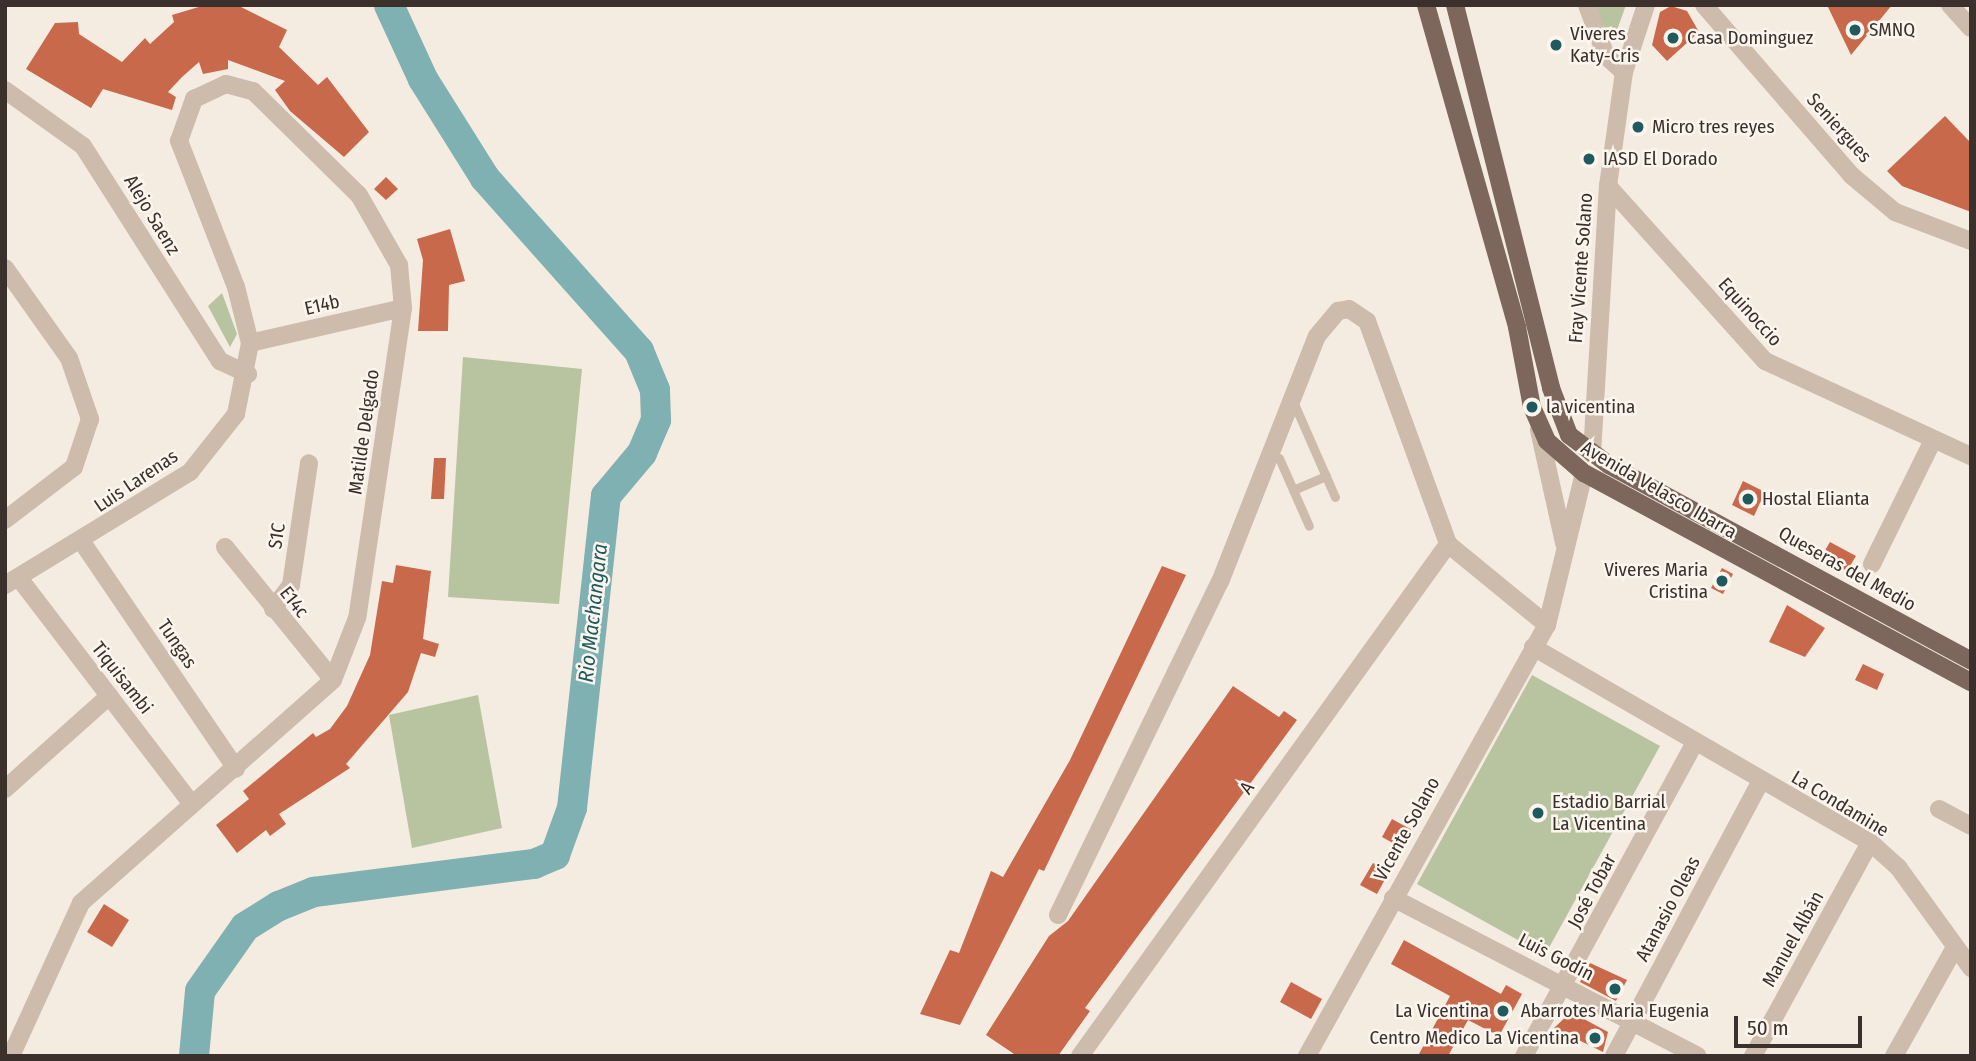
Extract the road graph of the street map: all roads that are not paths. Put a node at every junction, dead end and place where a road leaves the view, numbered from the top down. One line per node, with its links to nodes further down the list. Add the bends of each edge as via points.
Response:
1 (1426, 5): 17 (main road, via 1517,327)
2 (1455, 5): 19 (main road, Avenida Velasco Ibarra, via 1560,421)
3 (1587, 5): 8 (street, via 1606,56)
4 (1646, 5): 8 (street, Fray Vicente Solano)
5 (1704, 5): 11 (street, Seniergues, via 1851,175 1895,212)
6 (1950, 5): 7 (street)
7 (1971, 29)
8 (1624, 72): 10 (street, Fray Vicente Solano)
9 (5, 90): 15 (street, Alejo Saenz, via 83,146 220,360)
10 (1608, 186): 18 (street, Equinoccio, via 1765,361); 19 (street, Fray Vicente Solano)
11 (1971, 241)
12 (5, 268): 27 (street, via 69,358 90,419 74,467)
13 (403, 308): 14 (street, E14b); 14 (street, Matilde Delgado, via 399,265 359,195 260,97 226,84 194,99 179,141 236,287); 40 (street, Matilde Delgado, via 357,618)
14 (250, 343): 15 (street, Matilde Delgado)
15 (248, 374): 29 (street, Luis Larenas, via 236,414 211,452)
16 (1292, 399): 24 (lane); 30 (street, via 1328,320 1338,311 1358,313 1367,321); 53 (street, via 1220,582)
17 (1539, 430): 23 (main road, Avenida Velasco Ibarra); 31 (street)
18 (1933, 440): 20 (street, Equinoccio); 33 (street)
19 (1592, 454): 38 (main road, Queseras del Medio)
20 (1971, 456)
21 (1279, 458): 25 (lane)
22 (309, 463): 35 (street, S1C, via 291,585)
23 (1584, 473): 31 (street); 39 (main road, Avenida Velasco Ibarra)
24 (1326, 476): 25 (lane); 26 (lane)
25 (1293, 490): 28 (lane)
26 (1335, 497)
27 (5, 520)
28 (1309, 526)
29 (82, 542): 34 (street, Luis Larenas); 45 (street, Tungas)
30 (1448, 544): 36 (street); 60 (street, A)
31 (1565, 546): 36 (street)
32 (225, 547): 35 (street, E14c)
33 (1872, 564)
34 (12, 582): 43 (street, Tiquisambi)
35 (273, 609): 40 (street, E14c)
36 (1547, 625): 37 (street, Vicente Solano)
37 (1533, 647): 44 (street); 52 (street, Vicente Solano)
38 (1971, 661)
39 (1935, 664): 41 (main road, Avenida Velasco Ibarra); 42 (main road)
40 (333, 680): 45 (street, Matilde Delgado)
41 (1971, 682)
42 (1971, 690)
43 (109, 696): 47 (street); 48 (street, Tiquisambi)
44 (1694, 744): 46 (street); 56 (street, José Tobar)
45 (236, 769): 48 (street, Matilde Delgado)
46 (1760, 782): 51 (street, La Condamine); 57 (street, Atanasio Oleas)
47 (5, 789)
48 (192, 804): 59 (street, Matilde Delgado, via 81,903)
49 (1939, 809): 50 (street)
50 (1971, 826)
51 (1870, 842): 54 (street, La Condamine, via 1898,867); 65 (street, Manuel Albán)
52 (1393, 898): 56 (street, Luis Godín); 61 (street, Vicente Solano)
53 (1058, 915)
54 (1953, 951): 55 (street, La Condamine); 66 (street)
55 (1971, 968)
56 (1565, 985): 57 (street, Luis Godín); 62 (street, José Tobar)
57 (1632, 1022): 63 (street, Atanasio Oleas); 64 (street, Luis Godín)
58 (5, 1052): 59 (street)
59 (12, 1055)
60 (1080, 1056)
61 (1307, 1056)
62 (1524, 1056)
63 (1614, 1056)
64 (1698, 1056)
65 (1753, 1056)
66 (1894, 1056)

